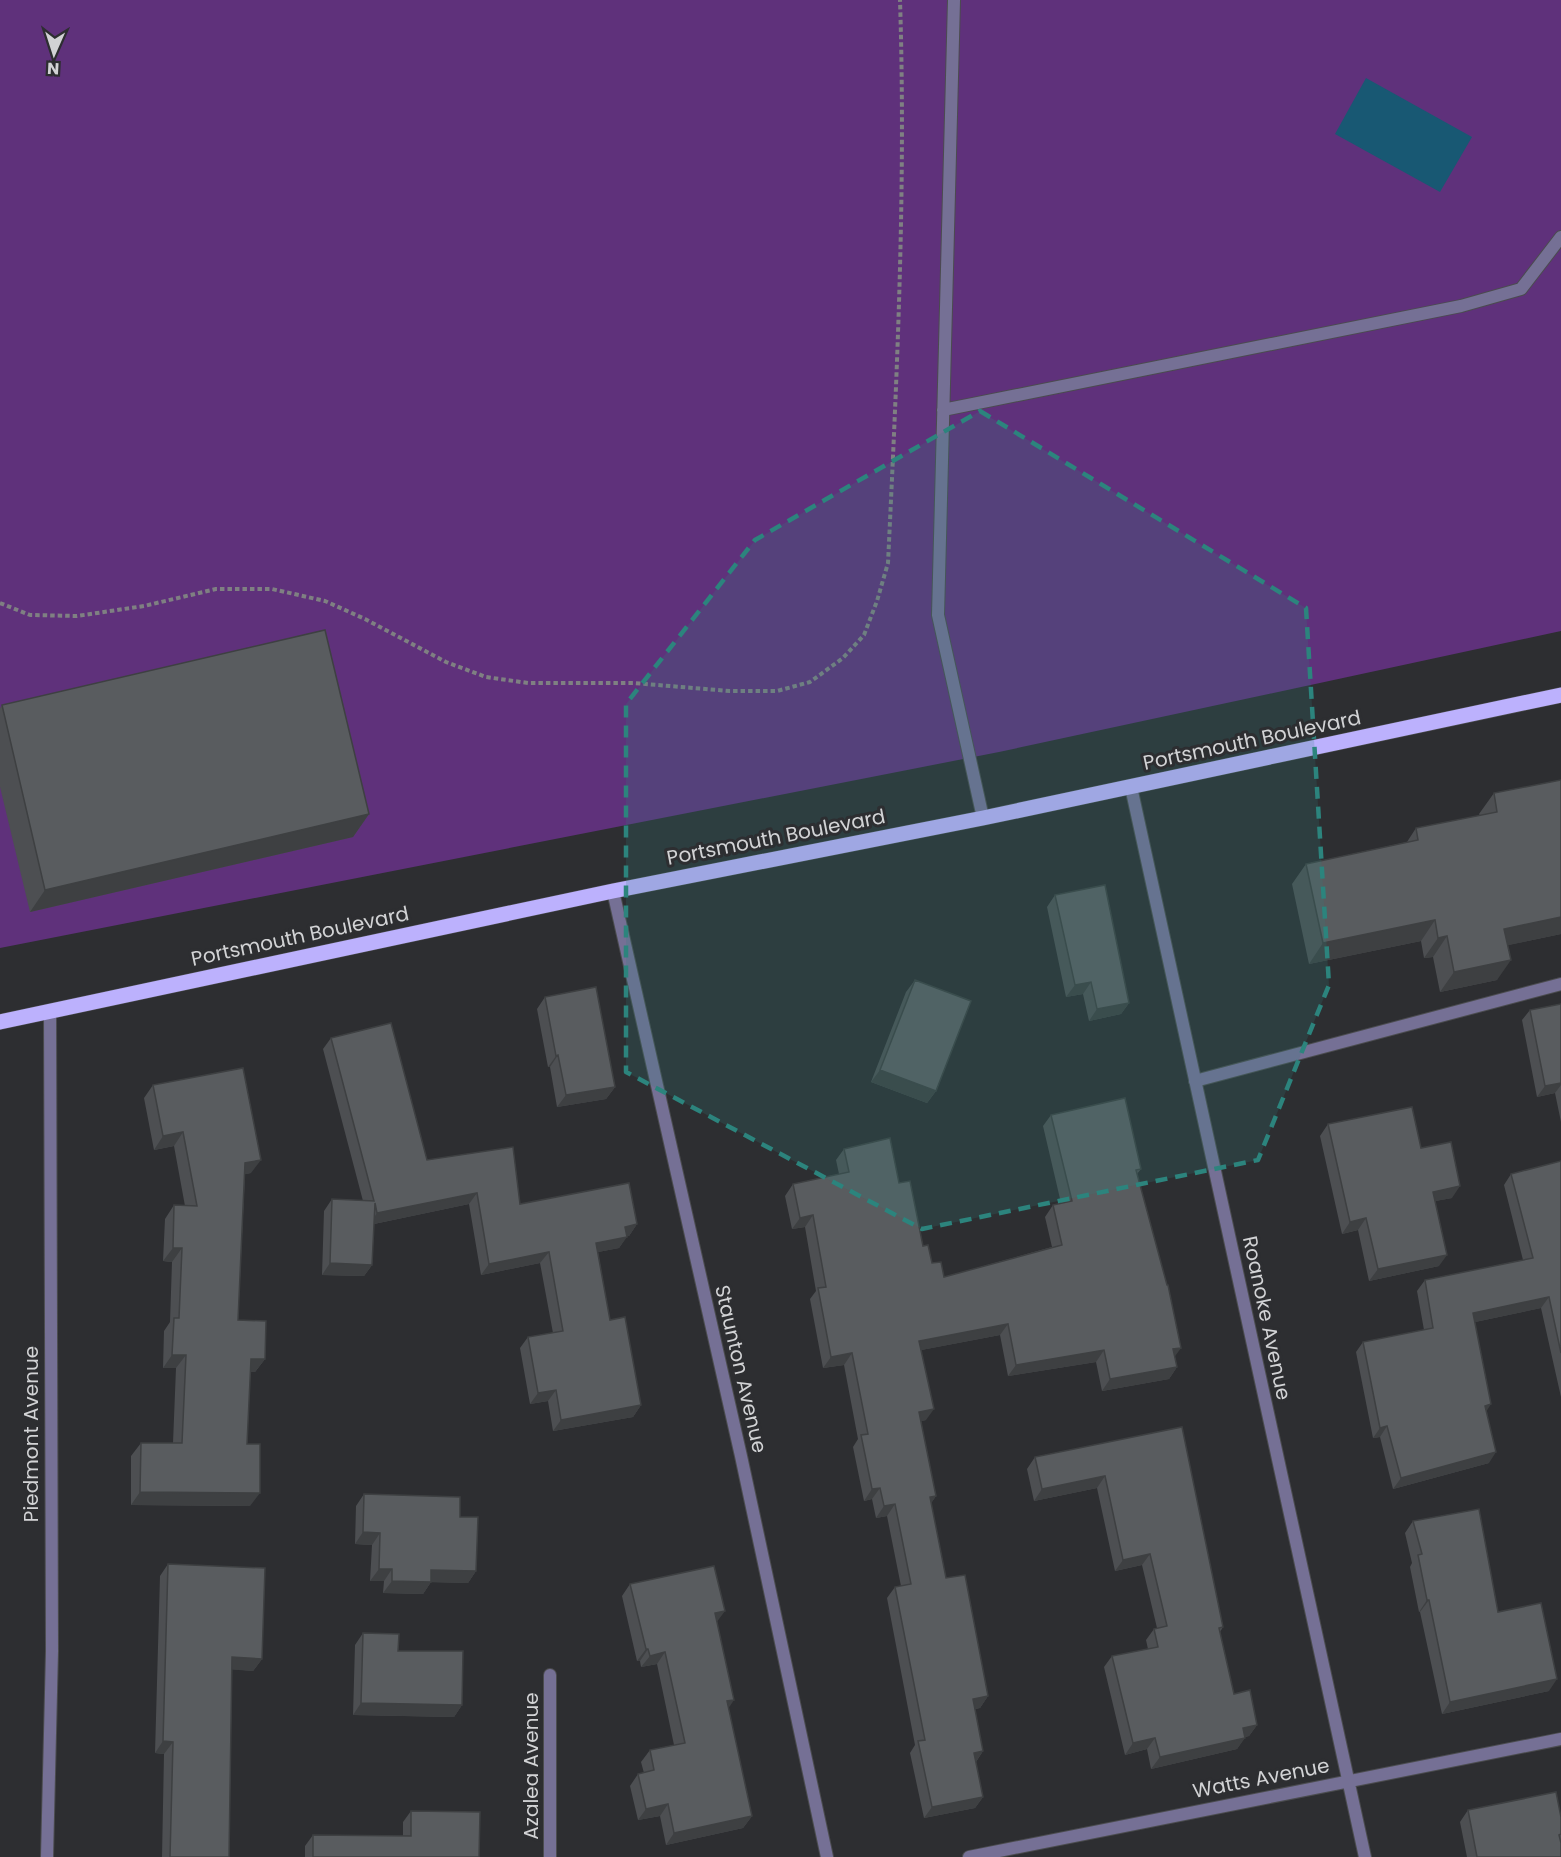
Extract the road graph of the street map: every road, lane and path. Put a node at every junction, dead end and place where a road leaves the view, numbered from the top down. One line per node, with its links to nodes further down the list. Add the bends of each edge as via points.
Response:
1 (900, 0): 5 (path, via 903,101 900,311 888,563 864,635 843,658 810,682 777,691 730,691 633,683 528,683 486,677 446,662 325,601 272,590 216,589 77,616 30,615)
2 (954, 0): 4 (street)
3 (1561, 237): 4 (street, via 1521,290 1461,306)
4 (943, 410): 8 (street, via 938,615)
5 (0, 603)
6 (1561, 695): 7 (main road, Portsmouth Boulevard)
7 (1131, 787): 8 (main road, Portsmouth Boulevard); 13 (street, Roanoke Avenue)
8 (983, 818): 9 (main road, Portsmouth Boulevard)
9 (613, 891): 11 (main road, Portsmouth Boulevard); 19 (street, Staunton Avenue)
10 (1561, 984): 13 (street)
11 (50, 1011): 12 (main road, Portsmouth Boulevard); 17 (street, Piedmont Avenue, via 52,1652)
12 (0, 1022)
13 (1196, 1081): 16 (street, Roanoke Avenue)
14 (550, 1676): 18 (street, Azalea Avenue)
15 (1561, 1739): 16 (street, Watts Avenue)
16 (1348, 1780): 20 (street, Watts Avenue); 21 (street, Roanoke Avenue)
17 (47, 1857)
18 (550, 1857)
19 (827, 1857)
20 (969, 1857)
21 (1365, 1857)

